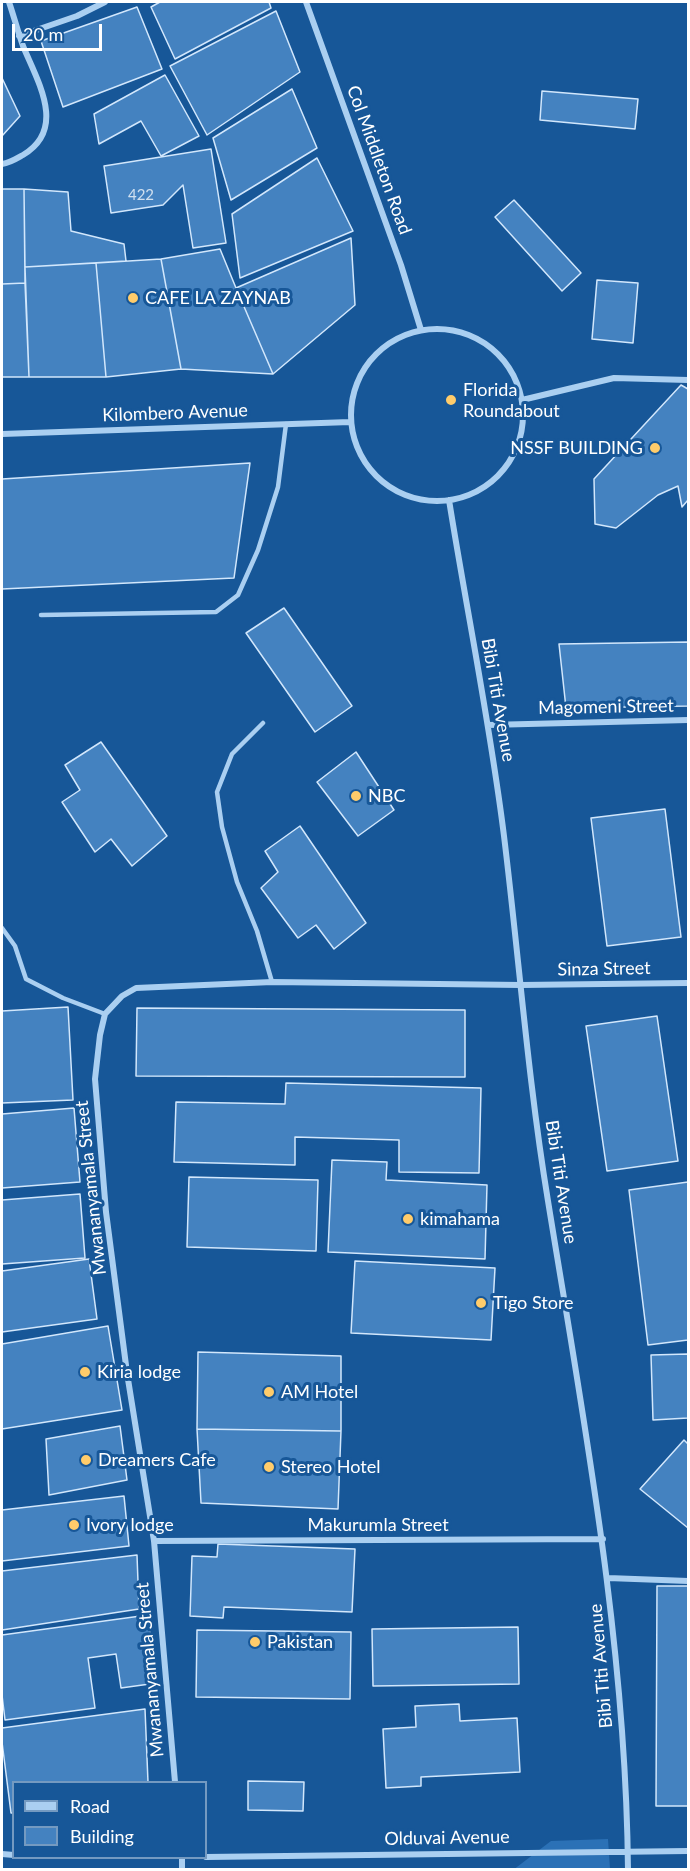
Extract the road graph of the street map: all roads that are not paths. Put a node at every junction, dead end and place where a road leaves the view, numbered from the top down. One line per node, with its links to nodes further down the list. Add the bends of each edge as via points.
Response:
1 (9, 2): 4 (street)
2 (105, 2): 4 (street)
3 (306, 2): 6 (street, Col Middleton Road)
4 (19, 36): 5 (street, via 47,105 44,134 30,150)
5 (2, 164)
6 (421, 330): 8 (street, via 455,330 487,344 510,368); 9 (street, via 397,338 376,353 361,373 352,396)
7 (688, 380): 8 (street, via 614,378)
8 (522, 400): 12 (street, via 524,423 507,465 491,482)
9 (350, 422): 10 (street, Kilombero Avenue); 12 (street, via 358,449 373,472 395,490 421,499)
10 (286, 424): 11 (street, Kilombero Avenue); 13 (lane, via 278,487 258,550 238,595 216,612)
11 (2, 434)
12 (449, 500): 16 (street, Bibi Titi Avenue)
13 (41, 615)
14 (688, 720): 16 (street, Magomeni Street)
15 (263, 723): 18 (lane, via 232,754 217,792 237,882)
16 (488, 725): 20 (street, Bibi Titi Avenue)
17 (2, 928): 21 (lane, via 15,946 26,979)
18 (272, 982): 20 (street); 21 (street, via 136,988)
19 (688, 983): 20 (street, Sinza Street)
20 (520, 985): 22 (street, Bibi Titi Avenue, via 542,1159)
21 (105, 1014): 23 (street, Mwananyamala Street, via 95,1079 106,1212)
22 (603, 1539): 23 (street, Makurumla Street); 24 (street, Bibi Titi Avenue)
23 (154, 1541): 26 (street, Mwananyamala Street)
24 (608, 1578): 25 (street); 27 (street, Bibi Titi Avenue)
25 (688, 1581)
26 (175, 1781)
27 (628, 1850): 28 (street, Olduvai Avenue); 29 (street, Olduvai Avenue); 30 (street, Bibi Titi Avenue)
28 (688, 1851)
29 (207, 1857)
30 (628, 1869)

